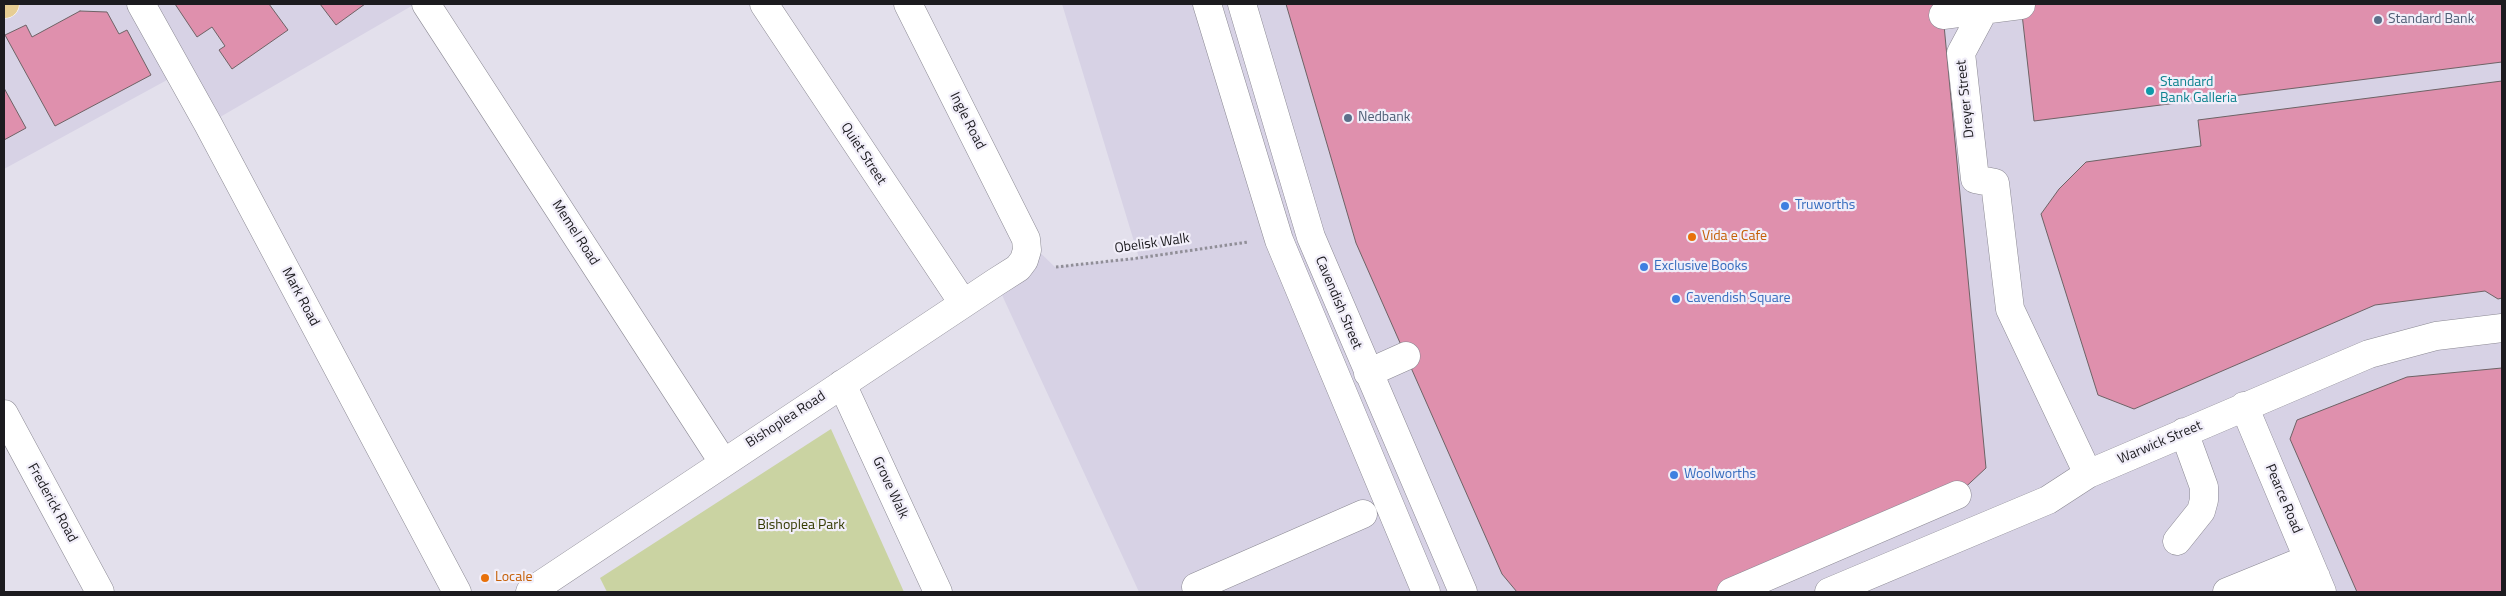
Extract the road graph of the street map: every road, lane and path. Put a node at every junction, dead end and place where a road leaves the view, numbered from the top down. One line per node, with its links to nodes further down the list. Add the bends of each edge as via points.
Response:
1 (141, 4): 29 (street, Mark Road)
2 (426, 4): 21 (street, Memel Road)
3 (764, 4): 13 (street, Quiet Street)
4 (908, 4): 10 (street, Ingle Road)
5 (1207, 4): 32 (street, via 1280,240)
6 (1242, 4): 16 (street, Cavendish Street, via 1310,237)
7 (2021, 5): 8 (street)
8 (1984, 7): 9 (street); 22 (street, Dreyer Street, via 1961,53 1975,179 1995,182 2010,309)
9 (1944, 15)
10 (1026, 238): 13 (street, Bishoplea Road, via 1027,250 1018,268)
11 (1251, 242): 12 (path, Obelisk Walk)
12 (1055, 267)
13 (963, 303): 17 (street, Bishoplea Road)
14 (2502, 328): 18 (street, Warwick Street, via 2404,343 2369,354)
15 (1406, 356): 16 (street)
16 (1368, 373): 33 (street, Cavendish Street)
17 (842, 384): 21 (street, Bishoplea Road); 31 (street, Grove Walk)
18 (2244, 406): 20 (street, Warwick Street); 26 (street, Pearce Road)
19 (4, 414): 28 (street, Frederick Road)
20 (2184, 432): 22 (street, Warwick Street); 25 (street, via 2204,487 2204,500 2201,511)
21 (723, 462): 30 (street, Bishoplea Road)
22 (2088, 474): 35 (street, Warwick Street, via 2048,500)
23 (1957, 494): 34 (street)
24 (1363, 514): 27 (street)
25 (2177, 541)
26 (2315, 576): 36 (street); 37 (street)
27 (1196, 587)
28 (100, 592)
29 (457, 592)
30 (530, 592)
31 (938, 592)
32 (1426, 592)
33 (1463, 592)
34 (1731, 592)
35 (1829, 592)
36 (2227, 592)
37 (2276, 592)

